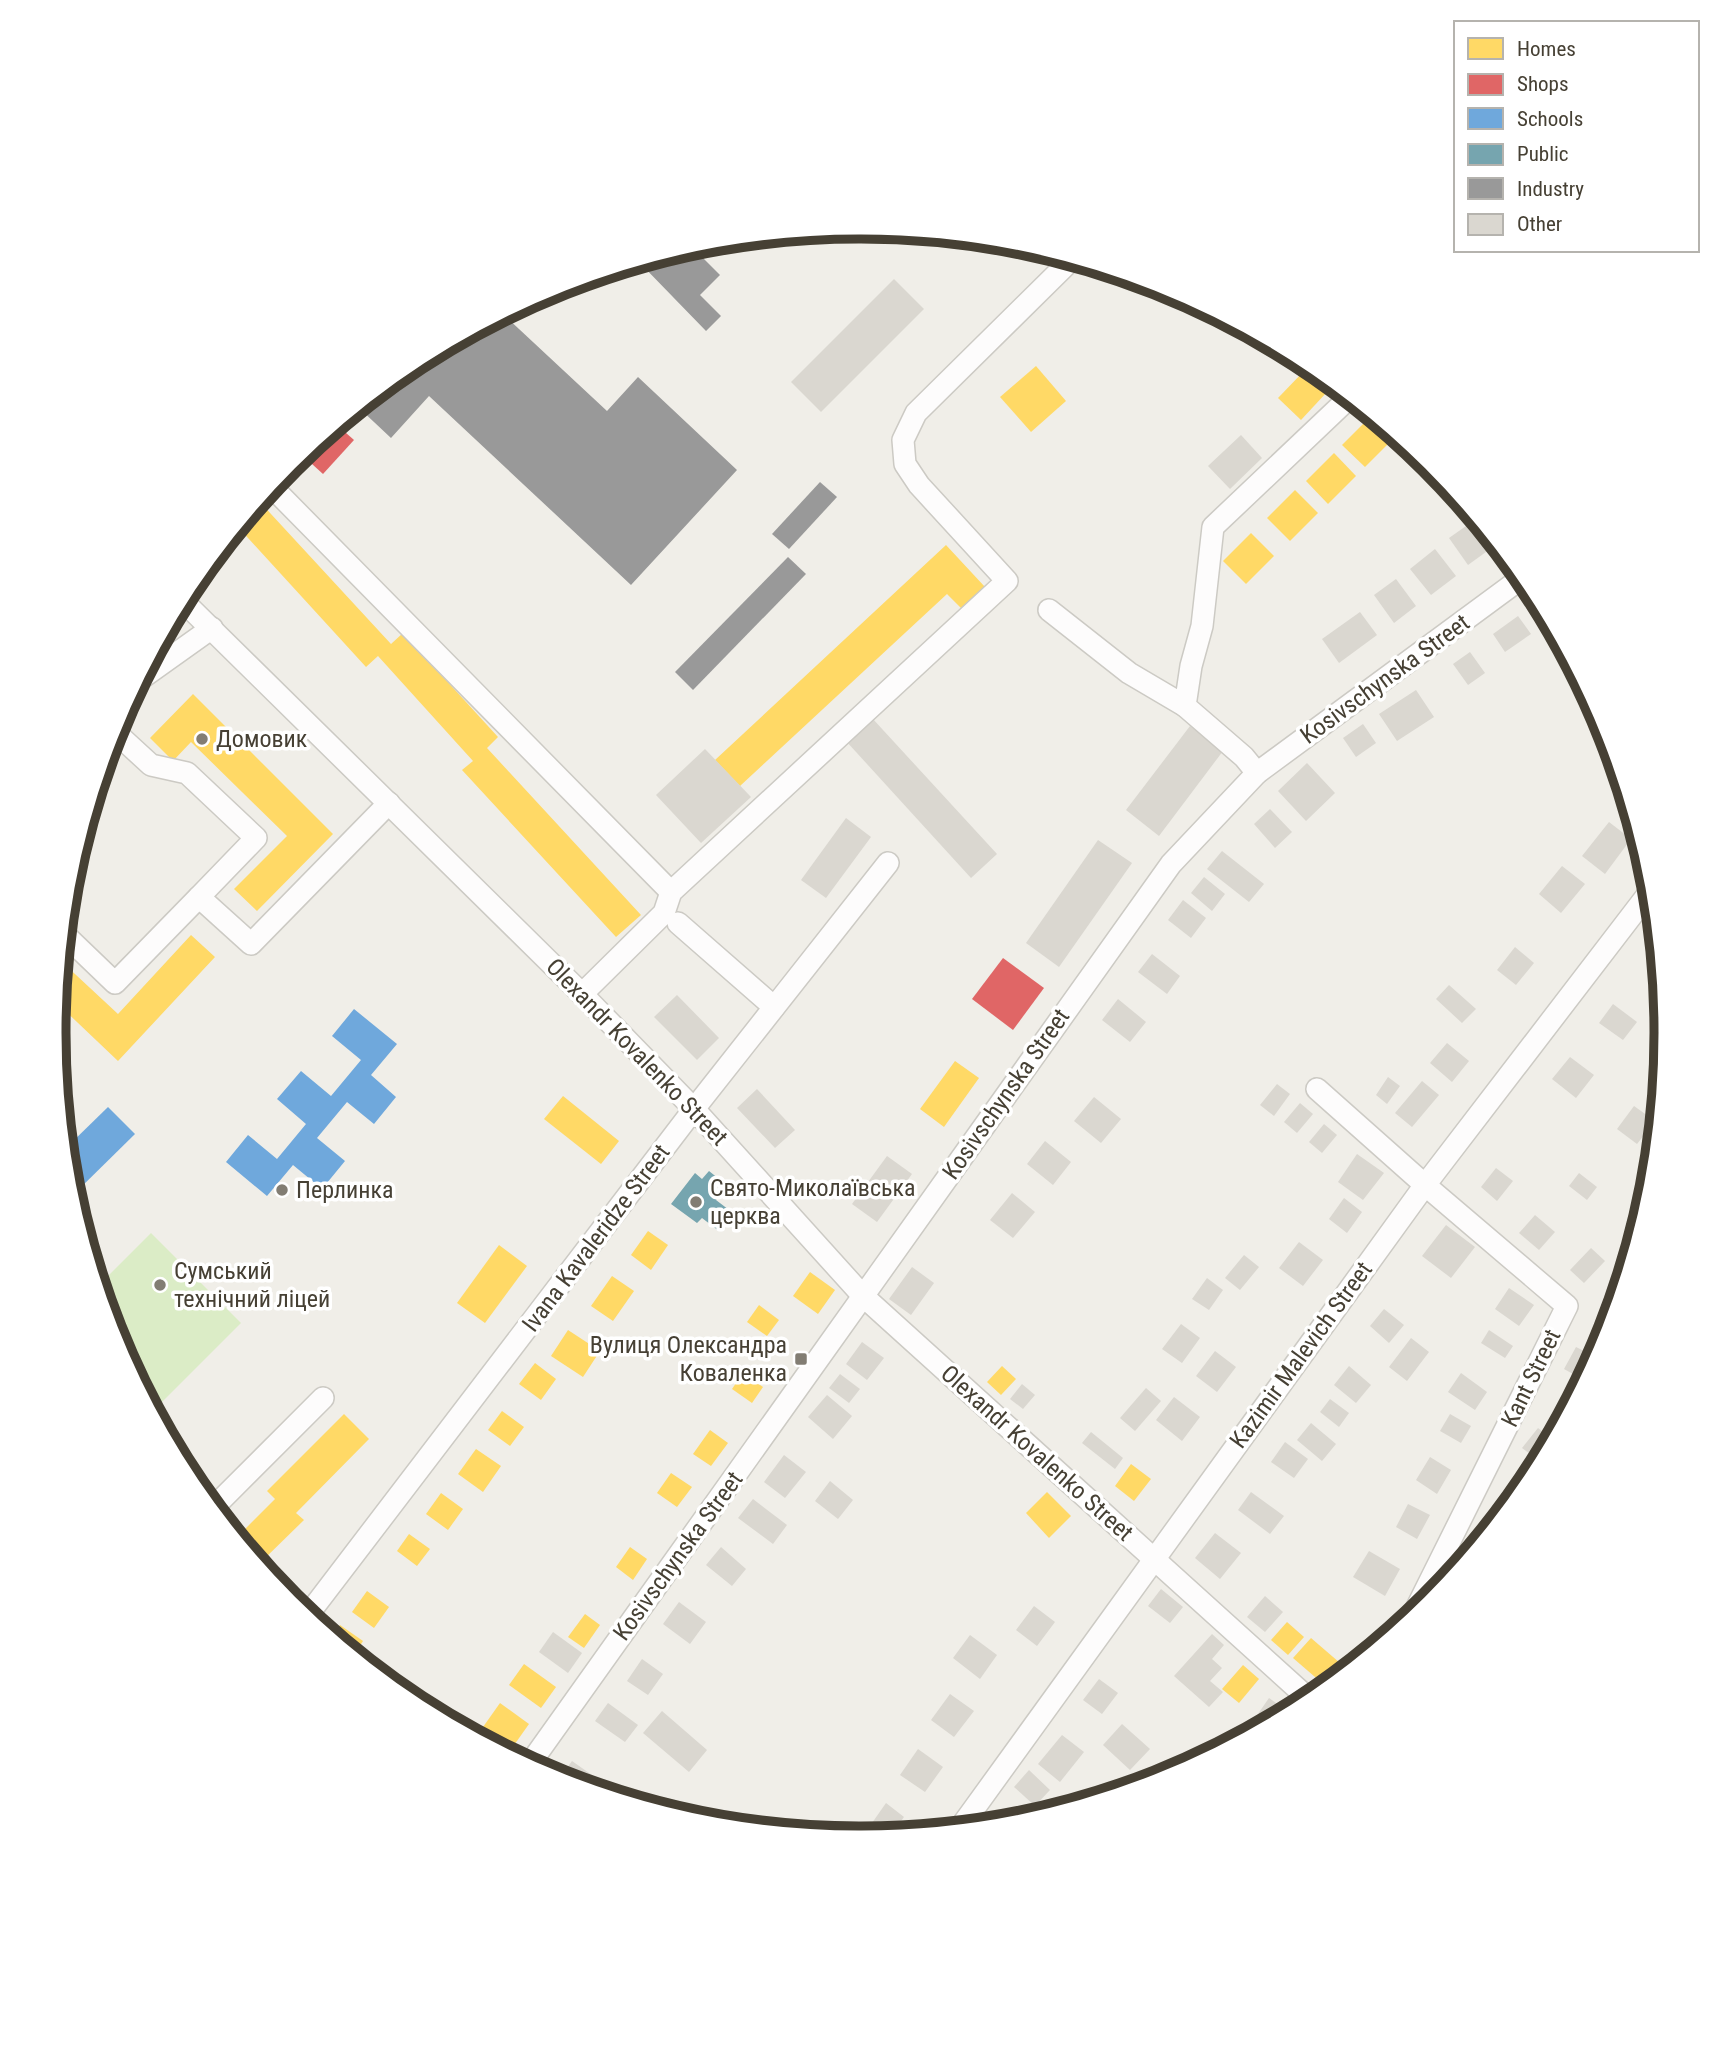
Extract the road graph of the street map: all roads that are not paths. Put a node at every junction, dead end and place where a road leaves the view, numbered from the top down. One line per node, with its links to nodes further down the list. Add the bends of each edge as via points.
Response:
1 (1065, 266): 14 (street, via 916,413 903,440 905,464 919,485 1007,581)
2 (1343, 403): 9 (street, via 1213,527 1202,626)
3 (278, 493): 14 (street)
4 (1514, 584): 11 (street, Kosivschynska Street)
5 (190, 608): 7 (street, Olexandr Kovalenko Street)
6 (1049, 610): 9 (street, via 1129,673)
7 (212, 628): 8 (street); 12 (street, Olexandr Kovalenko Street)
8 (155, 668)
9 (1185, 706): 11 (street)
10 (123, 739): 15 (street, via 151,765 187,774 256,838)
11 (1257, 773): 24 (street, Kosivschynska Street, via 1171,864)
12 (389, 803): 15 (street, via 251,944); 19 (street, Olexandr Kovalenko Street)
13 (888, 863): 20 (street, Ivana Kavaleridze Street)
14 (671, 892): 19 (street, via 664,913)
15 (199, 897): 18 (street, via 115,983)
16 (1642, 902): 23 (street, Kazimir Malevich Street)
17 (678, 923): 20 (street)
18 (72, 941)
19 (582, 994): 22 (street, Olexandr Kovalenko Street)
20 (774, 1007): 22 (street, Ivana Kavaleridze Street)
21 (1317, 1089): 23 (street)
22 (694, 1109): 24 (street, Olexandr Kovalenko Street); 29 (street, Ivana Kavaleridze Street)
23 (1425, 1185): 27 (street, Kazimir Malevich Street); 28 (street, Kant Street, via 1567,1306)
24 (863, 1296): 27 (street, Olexandr Kovalenko Street); 31 (street, Kosivschynska Street)
25 (323, 1398): 26 (street)
26 (220, 1501)
27 (1153, 1559): 30 (street, Olexandr Kovalenko Street); 32 (street, Kazimir Malevich Street)
28 (1426, 1589)
29 (314, 1607)
30 (1301, 1692)
31 (535, 1756)
32 (967, 1819)

